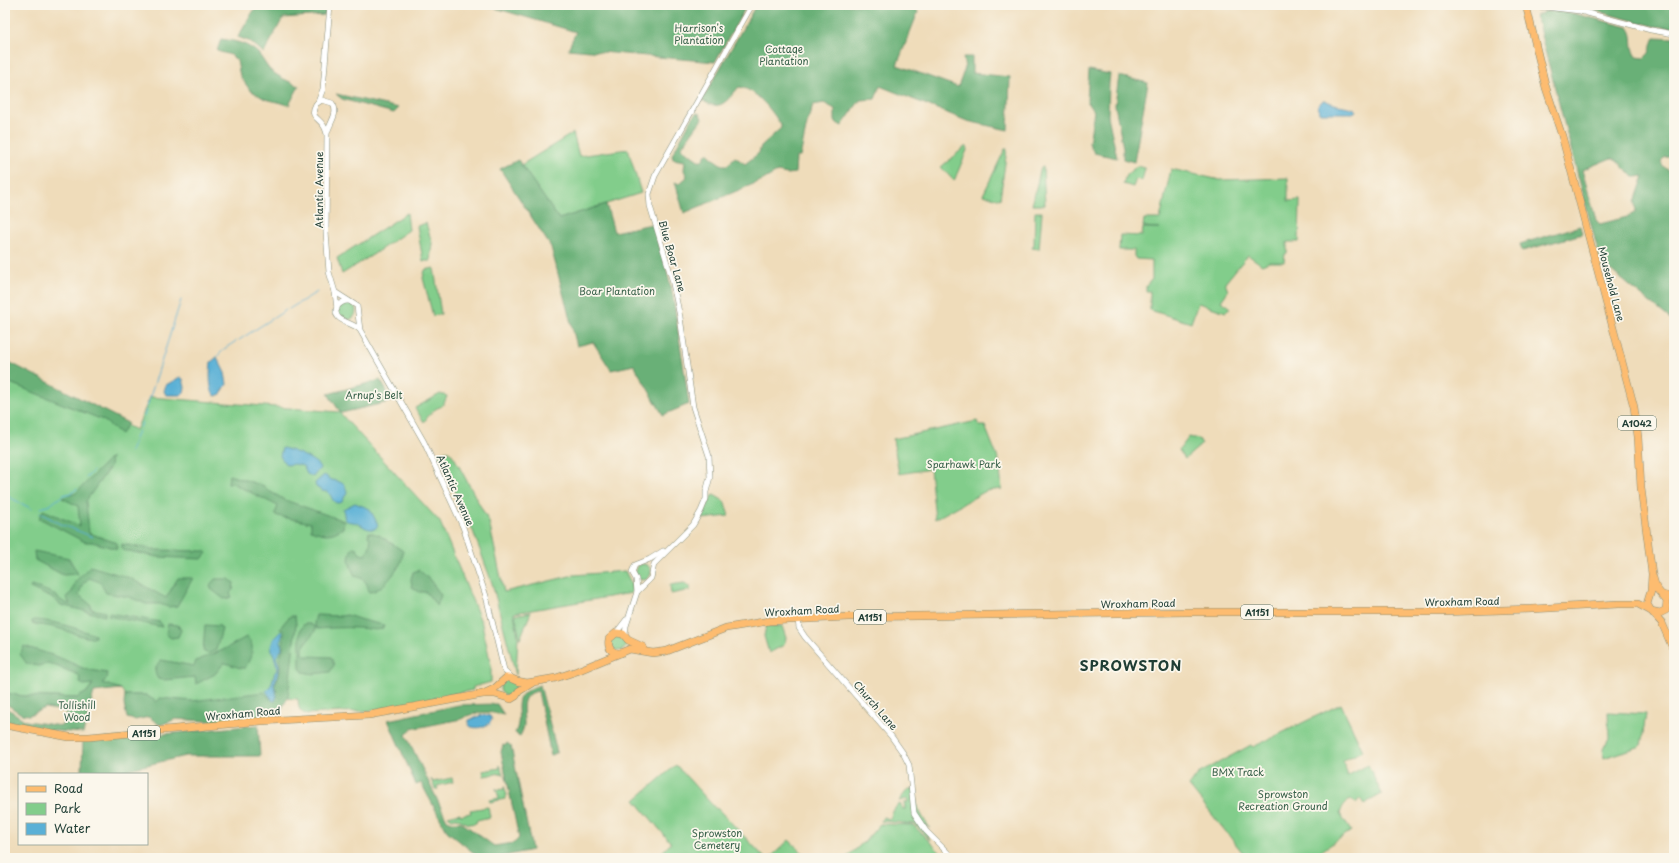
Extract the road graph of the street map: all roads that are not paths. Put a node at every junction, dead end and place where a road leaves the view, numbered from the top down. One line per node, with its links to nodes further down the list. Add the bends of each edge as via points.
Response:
1 (330, 5): 5 (street, Atlantic Avenue)
2 (752, 5): 17 (street, Blue Boar Lane, via 655,176 649,194 650,206 672,279 693,407 708,449 710,467 710,482 701,511 693,525)
3 (1527, 5): 4 (street, via 1580,11); 20 (main road, Mousehold Lane / A1042, via 1546,88 1568,158 1634,407)
4 (1674, 34)
5 (323, 89): 6 (street, Atlantic Avenue); 7 (street, Atlantic Avenue)
6 (327, 101): 7 (street); 8 (street, Atlantic Avenue, via 335,109)
7 (318, 102): 9 (street, Atlantic Avenue, via 313,114)
8 (331, 120): 9 (street); 10 (street, Atlantic Avenue)
9 (321, 122): 10 (street, Atlantic Avenue)
10 (327, 134): 11 (street, Atlantic Avenue, via 326,232 329,272)
11 (335, 292): 12 (street, Atlantic Avenue); 13 (street, Atlantic Avenue)
12 (349, 301): 13 (street, via 342,302); 14 (street, Atlantic Avenue, via 357,306)
13 (337, 309): 15 (street, Atlantic Avenue, via 338,318)
14 (358, 316): 15 (street); 16 (street, Atlantic Avenue)
15 (347, 322): 16 (street, Atlantic Avenue)
16 (360, 330): 40 (street, Atlantic Avenue, via 424,442 458,515 486,596)
17 (672, 546): 18 (street, Blue Boar Lane); 19 (street, Blue Boar Lane)
18 (642, 562): 19 (street); 21 (street, Blue Boar Lane, via 633,568 633,576)
19 (652, 569): 22 (street, Blue Boar Lane)
20 (1652, 574): 24 (main road, Mousehold Lane / A1042, via 1656,588); 25 (main road, Mousehold Lane / A1042)
21 (636, 579): 22 (street); 23 (street, Blue Boar Lane)
22 (647, 581): 23 (street, Blue Boar Lane)
23 (637, 592): 30 (street, Blue Boar Lane)
24 (1663, 594): 25 (main road); 26 (main road); 28 (main road, Mousehold Lane, via 1667,601)
25 (1649, 596): 27 (main road, Wroxham Road / A1151); 29 (main road, Mousehold Lane, via 1647,604)
26 (1674, 599): 28 (main road)
27 (1622, 604): 29 (main road, Wroxham Road / A1151, via 1638,604); 31 (main road, Wroxham Road / A1151, via 1442,612 1186,612)
28 (1666, 609): 29 (main road, via 1660,613); 34 (main road, Mousehold Lane, via 1666,623)
29 (1652, 612): 36 (main road, via 1662,623)
30 (629, 614): 32 (street, Blue Boar Lane); 33 (street, Blue Boar Lane)
31 (798, 620): 38 (main road, Wroxham Road / A1151, via 732,626); 48 (street, Church Lane, via 799,628 805,637 903,753 909,765 914,813 926,831)
32 (616, 633): 33 (main road); 35 (main road, Wroxham Road / A1151, via 609,639)
33 (627, 638): 37 (main road, via 629,645); 38 (main road)
34 (1674, 641)
35 (609, 648): 37 (main road, Wroxham Road / A1151, via 613,652); 39 (main road, Wroxham Road / A1151)
36 (1674, 651)
37 (623, 652): 38 (main road, Wroxham Road / A1151, via 636,649); 39 (main road, Wroxham Road / A1151)
38 (660, 652)
39 (595, 662): 42 (main road, Wroxham Road / A1151, via 563,676)
40 (504, 670): 41 (street); 43 (street)
41 (515, 680): 42 (main road, Wroxham Road / A1151); 43 (main road, Wroxham Road / A1151, via 506,678); 44 (main road, via 519,685)
42 (533, 683): 44 (main road, Wroxham Road / A1151)
43 (499, 684): 45 (main road, Wroxham Road / A1151); 46 (main road, via 498,690)
44 (519, 691): 46 (main road, Wroxham Road / A1151, via 511,699)
45 (483, 694): 46 (main road, Wroxham Road / A1151); 47 (main road, Wroxham Road / A1151, via 369,715 261,720 113,736 69,737)
46 (502, 697)
47 (5, 725)
48 (953, 858)

